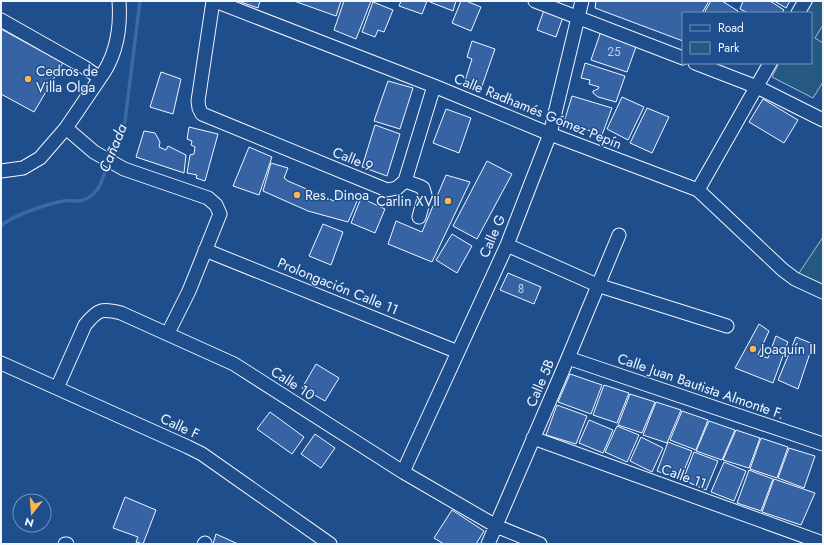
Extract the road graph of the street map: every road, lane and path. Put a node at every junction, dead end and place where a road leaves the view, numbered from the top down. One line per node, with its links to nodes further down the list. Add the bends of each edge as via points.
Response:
1 (119, 1): 12 (street, via 118,40 107,68)
2 (214, 1): 13 (street, Calle Radhamés Gómez Pepín); 19 (street, Calle 9, via 198,101 202,114 387,190 397,188)
3 (535, 1): 7 (street)
4 (582, 1): 7 (street, Calle G)
5 (805, 1): 6 (street)
6 (799, 12)
7 (578, 18): 9 (street); 17 (street, Calle G)
8 (1, 20): 12 (street)
9 (682, 58)
10 (698, 64): 14 (street)
11 (769, 64): 14 (street)
12 (100, 78): 16 (street)
13 (434, 86): 17 (street, Calle Radhamés Gómez Pepín); 19 (street)
14 (756, 87): 15 (street); 20 (street)
15 (823, 120)
16 (66, 128): 18 (street, via 40,158 23,168); 24 (street, via 94,152 124,169 208,198 216,205 220,214)
17 (550, 134): 20 (street, Calle Radhamés Gómez Pepín); 23 (street, Calle G)
18 (1, 171)
19 (405, 181): 21 (street, via 423,188 425,195)
20 (698, 190): 26 (street, Calle Radhamés Gómez Pepín, via 783,270 795,279)
21 (419, 217)
22 (619, 235): 25 (street, Calle 5B)
23 (507, 245): 25 (street); 29 (street, Calle G)
24 (205, 250): 28 (street, via 189,291); 29 (street, Prolongación Calle 11)
25 (597, 286): 27 (street); 30 (street, Calle 5B)
26 (823, 292)
27 (727, 326)
28 (168, 333): 32 (street, Calle 10, via 122,313 100,310 85,325); 35 (street, Calle 10, via 234,364)
29 (458, 352): 35 (street, Calle G)
30 (568, 358): 33 (street, Calle 5B); 34 (street, Calle Juan Bautista Almonte F.)
31 (1, 363): 32 (street, Calle F)
32 (57, 388): 38 (street, Calle F, via 188,446)
33 (533, 438): 36 (street, Calle 5B); 37 (street, Calle 11)
34 (823, 444)
35 (403, 472): 36 (street, Calle 10)
36 (496, 526): 39 (street, Calle 5B); 40 (street, Calle 10)
37 (823, 543)
38 (330, 544)
39 (488, 544)
40 (540, 544)

